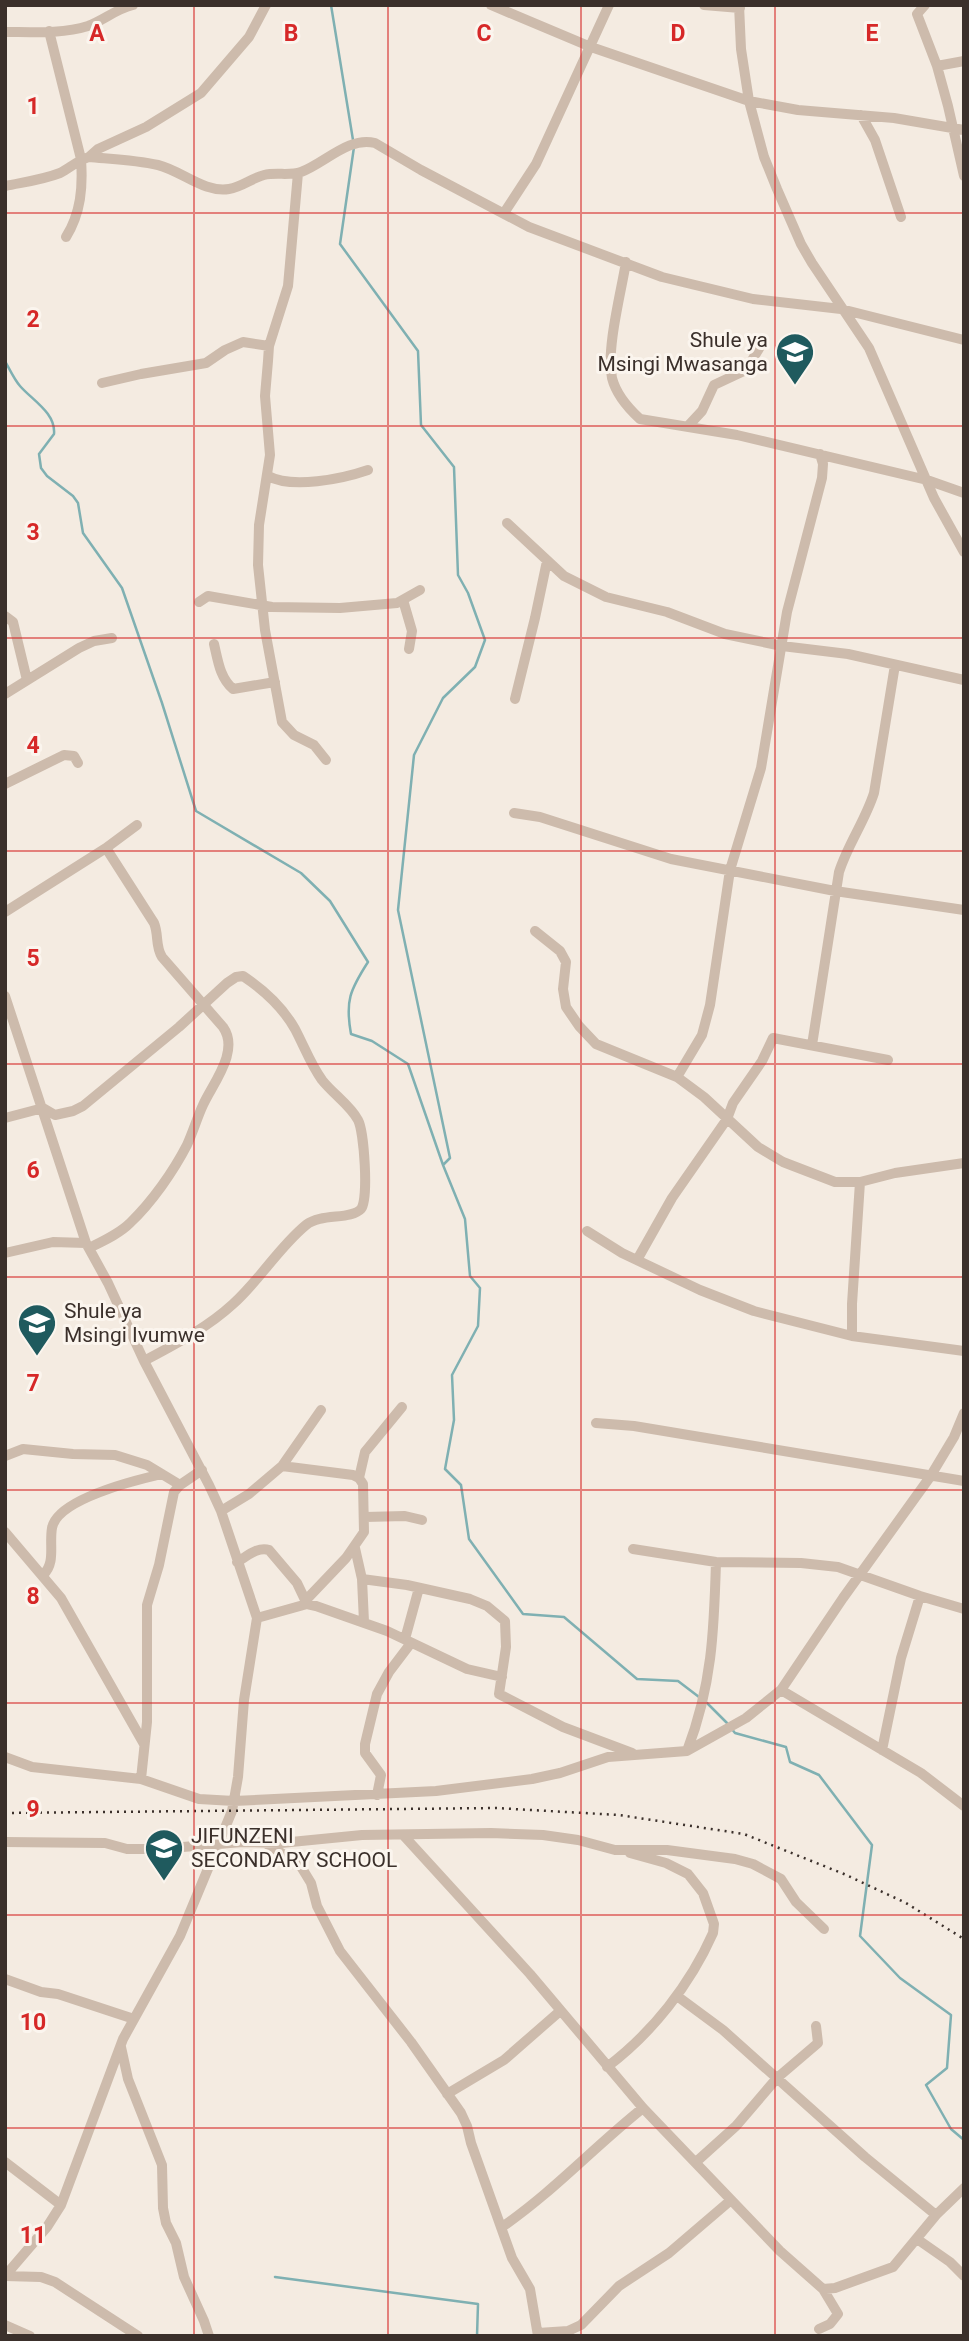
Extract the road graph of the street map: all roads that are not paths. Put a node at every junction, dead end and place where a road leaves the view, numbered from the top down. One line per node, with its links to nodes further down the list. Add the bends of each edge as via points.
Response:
1 (133, 5): 8 (street)
2 (266, 5): 17 (street, via 249,37 201,93)
3 (491, 5): 11 (street)
4 (609, 5): 11 (street)
5 (704, 5): 6 (street)
6 (739, 6): 14 (street)
7 (921, 7): 13 (street, via 920,23)
8 (110, 10): 9 (street, via 84,27)
9 (49, 31): 10 (street); 17 (street)
10 (5, 32)
11 (591, 47): 14 (street); 21 (street, via 536,164)
12 (964, 61): 13 (street)
13 (937, 66): 16 (street)
14 (749, 102): 15 (street); 25 (street, via 764,157 801,244)
15 (861, 115): 16 (street); 22 (street, via 875,140)
16 (959, 129): 19 (street)
17 (85, 158): 18 (street, via 158,165 219,190 259,176); 20 (street, via 47,178); 23 (street, via 79,204)
18 (298, 173): 21 (street, via 368,141); 28 (street, via 288,286)
19 (964, 176)
20 (5, 186)
21 (504, 213): 24 (street, via 545,234)
22 (901, 217)
23 (66, 237)
24 (626, 262): 25 (street, via 662,277 728,294); 30 (street, via 611,356 617,391 640,419)
25 (841, 309): 26 (street); 34 (street, via 869,348)
26 (964, 340)
27 (763, 342): 30 (street, via 746,370 714,385 702,411)
28 (269, 346): 29 (street, via 243,342 206,363); 33 (street, via 265,396)
29 (102, 383)
30 (689, 425): 31 (street)
31 (820, 454): 34 (street); 46 (street, via 822,478)
32 (368, 470): 33 (street, via 291,483)
33 (268, 476): 42 (street, via 258,547)
34 (927, 480): 35 (street); 37 (street)
35 (964, 494)
36 (507, 523): 38 (street)
37 (964, 552)
38 (547, 561): 46 (street, via 564,576 606,597 667,611 725,634); 53 (street)
39 (420, 590): 40 (street)
40 (403, 600): 42 (street, via 340,608); 47 (street, via 412,631)
41 (199, 601): 42 (street, via 208,596)
42 (262, 605): 51 (street)
43 (5, 616): 49 (street, via 12,622)
44 (112, 638): 49 (street, via 79,648)
45 (214, 644): 51 (street, via 219,669 233,689)
46 (782, 646): 48 (street); 60 (street, via 761,768)
47 (409, 649)
48 (895, 665): 50 (street); 61 (street, via 874,793 846,851)
49 (26, 680): 52 (street)
50 (964, 680)
51 (275, 682): 54 (street, via 282,722 294,736 314,745)
52 (5, 694)
53 (515, 699)
54 (326, 760)
55 (79, 762): 56 (street, via 64,755)
56 (5, 784)
57 (514, 813): 60 (street, via 671,859)
58 (137, 825): 59 (street)
59 (106, 848): 63 (street); 66 (street, via 154,923 158,951)
60 (730, 870): 61 (street); 69 (street, via 710,1005 702,1035)
61 (835, 891): 62 (street); 67 (street)
62 (964, 910)
63 (5, 912)
64 (535, 931): 69 (street, via 560,951 566,962 566,1007 596,1044)
65 (5, 996): 70 (street)
66 (202, 1005): 70 (street, via 83,1106 63,1115); 76 (street, via 223,1027 229,1042 222,1069 188,1143 140,1212 117,1233); 81 (street, via 227,983 243,976 283,1011 317,1072 360,1123 364,1202 356,1213 322,1217 306,1225 235,1303)
67 (812, 1045): 68 (street); 72 (street, via 773,1038)
68 (888, 1060)
69 (677, 1077): 72 (street)
70 (43, 1108): 71 (street); 76 (street)
71 (5, 1118)
72 (727, 1119): 74 (street, via 783,1162 835,1182); 78 (street, via 672,1198)
73 (964, 1163): 74 (street)
74 (860, 1182): 79 (street)
75 (587, 1231): 78 (street)
76 (88, 1245): 77 (street, via 53,1242); 81 (street)
77 (5, 1253)
78 (638, 1260): 79 (street, via 744,1307)
79 (852, 1336): 80 (street)
80 (964, 1351)
81 (144, 1362): 88 (street)
82 (402, 1407): 91 (street, via 365,1452)
83 (321, 1410): 87 (street)
84 (964, 1413): 90 (street)
85 (596, 1423): 90 (street, via 762,1446)
86 (5, 1456): 89 (street, via 23,1449 115,1455)
87 (282, 1466): 91 (street); 94 (street)
88 (202, 1470): 93 (street); 94 (street)
89 (162, 1474): 93 (street); 103 (street, via 102,1491 63,1511 52,1527 51,1566)
90 (930, 1477): 92 (street); 102 (street)
91 (359, 1478): 95 (street)
92 (964, 1481)
93 (180, 1485): 114 (street, via 170,1506 147,1605)
94 (221, 1511): 100 (street)
95 (365, 1517): 96 (street); 98 (street)
96 (422, 1520)
97 (5, 1532): 103 (street)
98 (355, 1548): 104 (street); 107 (street)
99 (634, 1549): 101 (street)
100 (237, 1562): 107 (street, via 257,1550 269,1550 297,1583); 109 (street)
101 (716, 1562): 102 (street, via 811,1564); 116 (street, via 708,1681)
102 (860, 1574): 106 (street); 113 (street)
103 (43, 1576): 114 (street, via 61,1598)
104 (362, 1579): 105 (street); 110 (street)
105 (419, 1588): 111 (street); 112 (street, via 470,1599 505,1621)
106 (920, 1596): 108 (street); 115 (street, via 901,1658)
107 (306, 1603): 109 (street); 110 (street)
108 (964, 1609)
109 (257, 1618): 121 (street)
110 (364, 1622): 111 (street)
111 (408, 1641): 112 (street, via 467,1669); 120 (street, via 377,1695 365,1744 365,1753 381,1774)
112 (502, 1677): 117 (street, via 499,1692 504,1698)
113 (781, 1690): 115 (street); 116 (street, via 746,1718)
114 (144, 1744): 119 (street)
115 (882, 1750): 122 (street)
116 (687, 1751): 117 (street)
117 (634, 1754): 120 (street, via 532,1779)
118 (5, 1757): 119 (street, via 26,1766)
119 (141, 1779): 121 (street, via 199,1799)
120 (377, 1795): 121 (street)
121 (234, 1801): 126 (street)
122 (964, 1806)
123 (404, 1836): 125 (street); 127 (street, via 517,1833 578,1840); 131 (street)
124 (5, 1842): 126 (street, via 105,1843 138,1849)
125 (263, 1842): 126 (street); 137 (street, via 300,1865 340,1951)
126 (218, 1844): 132 (street, via 180,1936)
127 (615, 1850): 128 (street, via 667,1850 753,1864 781,1879 796,1902); 130 (street, via 682,1870 703,1893 713,1933)
128 (824, 1929)
129 (5, 1979): 132 (street)
130 (677, 1996): 135 (street, via 640,2039); 136 (street)
131 (559, 2012): 135 (street); 137 (street, via 504,2060)
132 (134, 2020): 134 (street)
133 (816, 2026): 136 (street, via 818,2043)
134 (121, 2044): 143 (street); 155 (street, via 128,2079 162,2165 166,2223)
135 (607, 2067): 138 (street)
136 (777, 2078): 140 (street, via 736,2126); 144 (street)
137 (447, 2094): 145 (street, via 467,2126)
138 (643, 2108): 140 (street); 145 (street)
139 (5, 2162): 143 (street)
140 (696, 2162): 142 (street)
141 (964, 2188): 144 (street)
142 (731, 2200): 149 (street); 152 (street, via 669,2253 619,2286 581,2325)
143 (61, 2206): 147 (street)
144 (936, 2214): 146 (street)
145 (502, 2227): 152 (street, via 512,2258 530,2289)
146 (917, 2239): 148 (street); 149 (street, via 892,2267)
147 (5, 2276): 154 (street, via 55,2282)
148 (964, 2276)
149 (823, 2289): 151 (street, via 838,2314)
150 (5, 2325): 153 (street)
151 (819, 2329)
152 (538, 2334)
153 (30, 2336)
154 (138, 2336)
155 (209, 2336)

